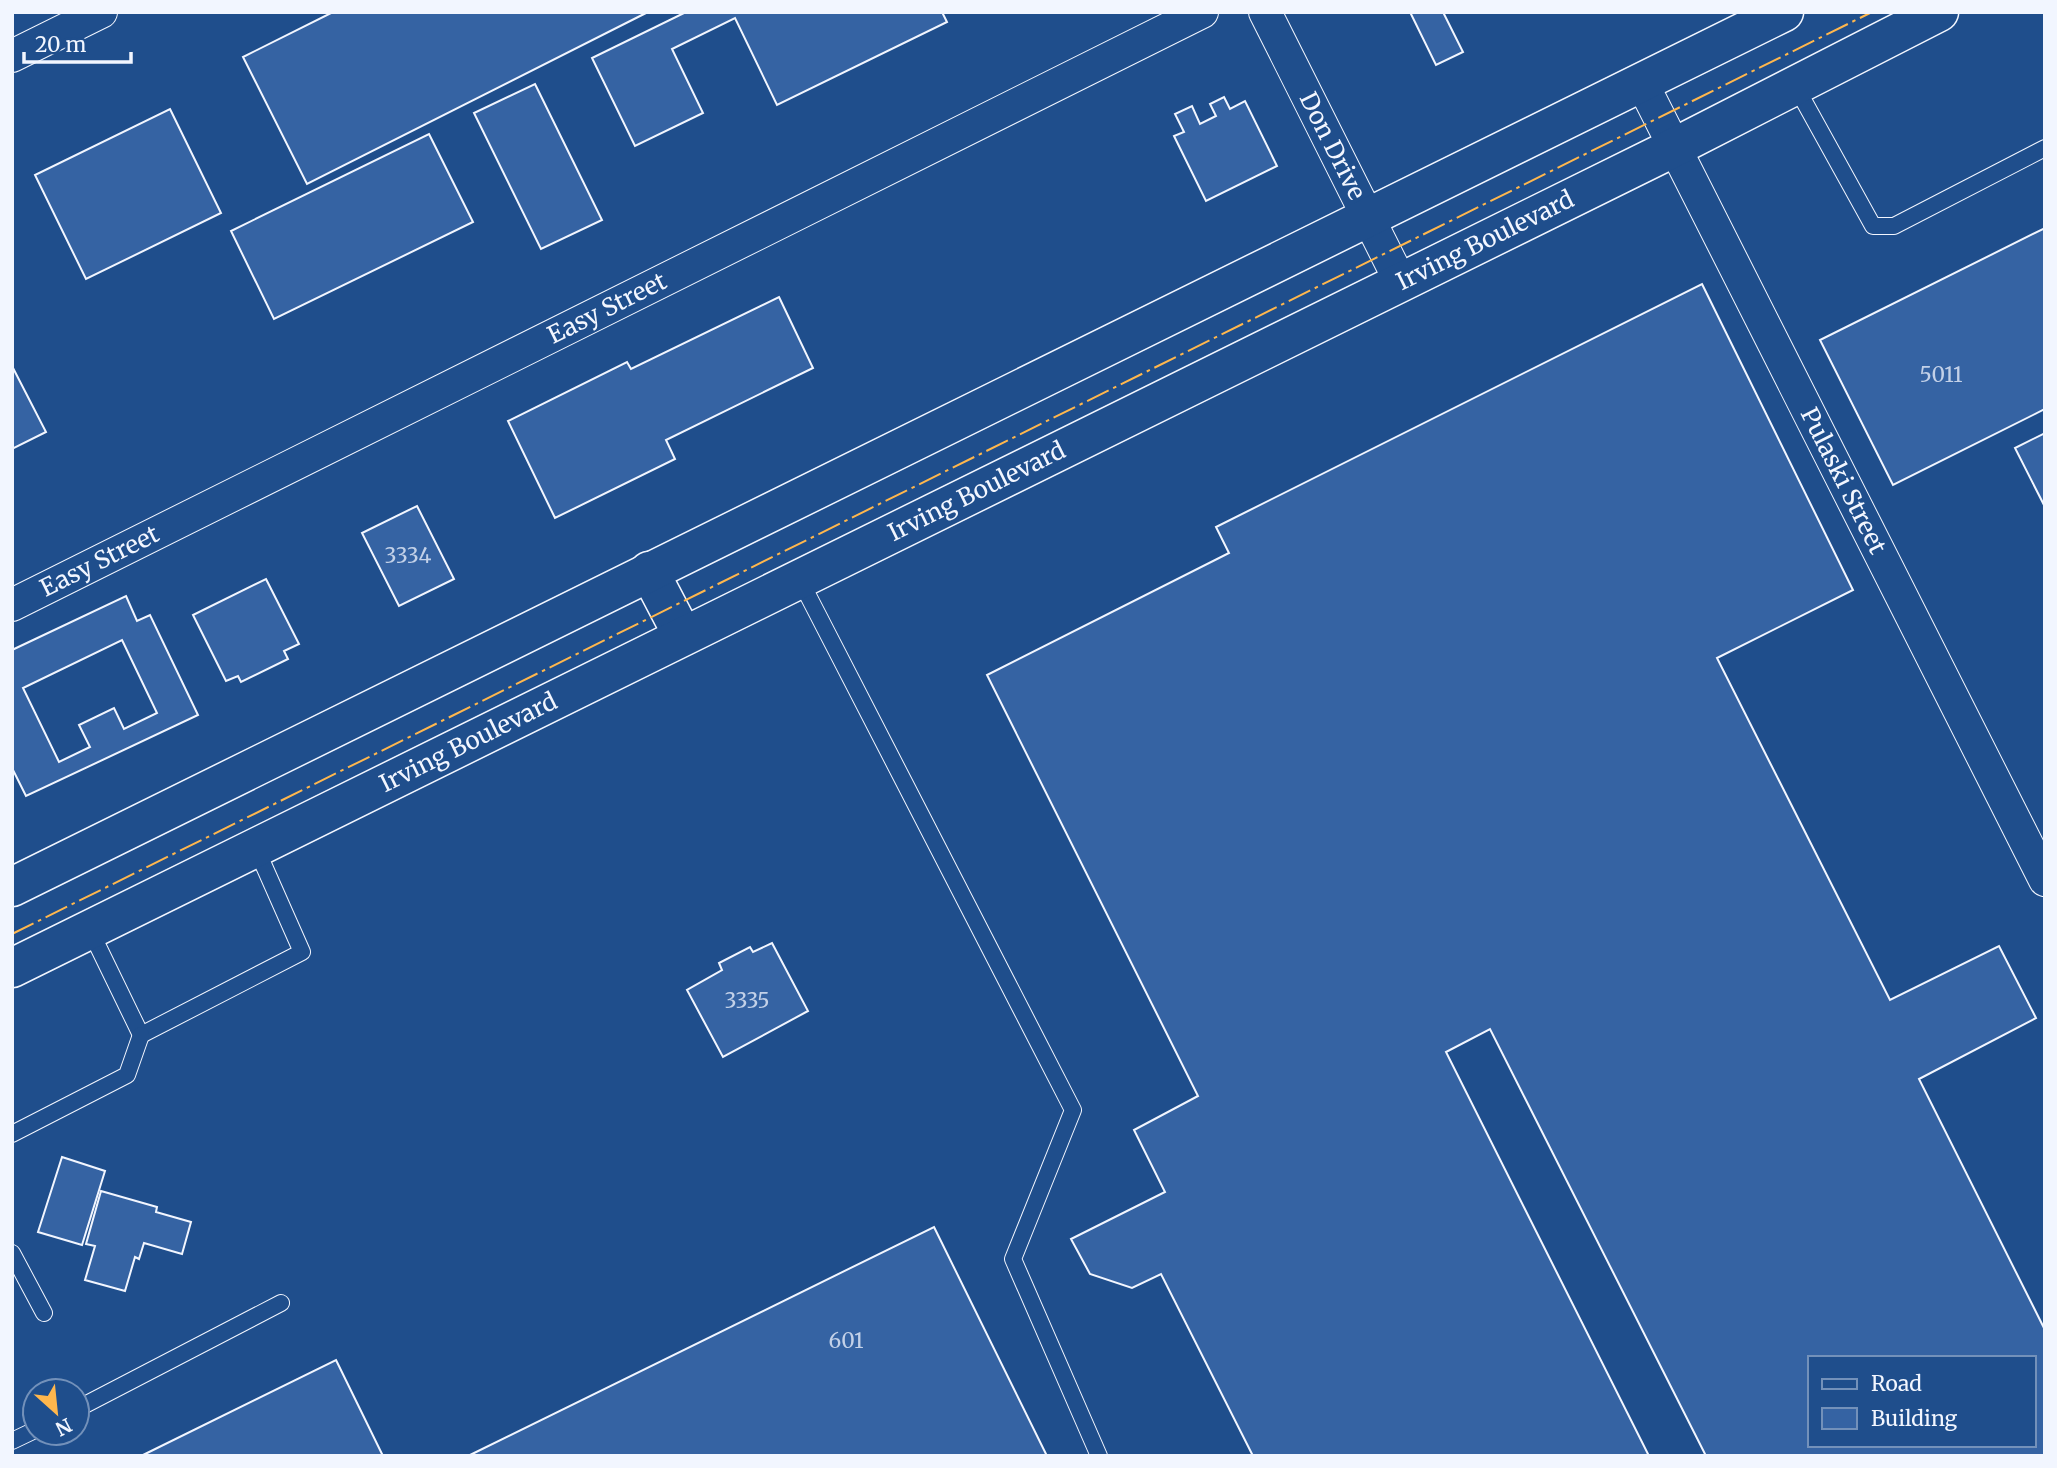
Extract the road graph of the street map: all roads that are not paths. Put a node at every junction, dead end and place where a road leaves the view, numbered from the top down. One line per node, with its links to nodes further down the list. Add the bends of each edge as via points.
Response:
1 (1202, 12): 15 (street, Easy Street)
2 (1265, 12): 11 (street, Don Drive)
3 (1784, 12): 7 (main road)
4 (1939, 12): 8 (main road, Irving Boulevard)
5 (93, 14): 6 (street)
6 (12, 56)
7 (1642, 81): 9 (street, Pulaski Street); 11 (main road)
8 (1795, 85): 9 (main road, Irving Boulevard); 10 (lane, via 1873,226 1894,226)
9 (1675, 147): 12 (main road, Irving Boulevard); 18 (street, Pulaski Street)
10 (2045, 148)
11 (1368, 217): 12 (street, Don Drive); 13 (main road)
12 (1400, 281): 14 (main road, Irving Boulevard)
13 (649, 571): 16 (main road); 19 (main road)
14 (799, 578): 16 (main road, Irving Boulevard); 28 (lane, via 1073,1110 1013,1259)
15 (12, 605)
16 (683, 636): 17 (main road, Irving Boulevard)
17 (256, 848): 20 (main road, Irving Boulevard); 22 (lane, via 302,952)
18 (2045, 880)
19 (12, 887)
20 (90, 930): 21 (main road, Irving Boulevard); 22 (lane)
21 (12, 968)
22 (141, 1035): 23 (lane, via 127,1075)
23 (12, 1134)
24 (12, 1253): 26 (lane)
25 (281, 1303): 27 (lane)
26 (44, 1313)
27 (91, 1402)
28 (1099, 1456)

